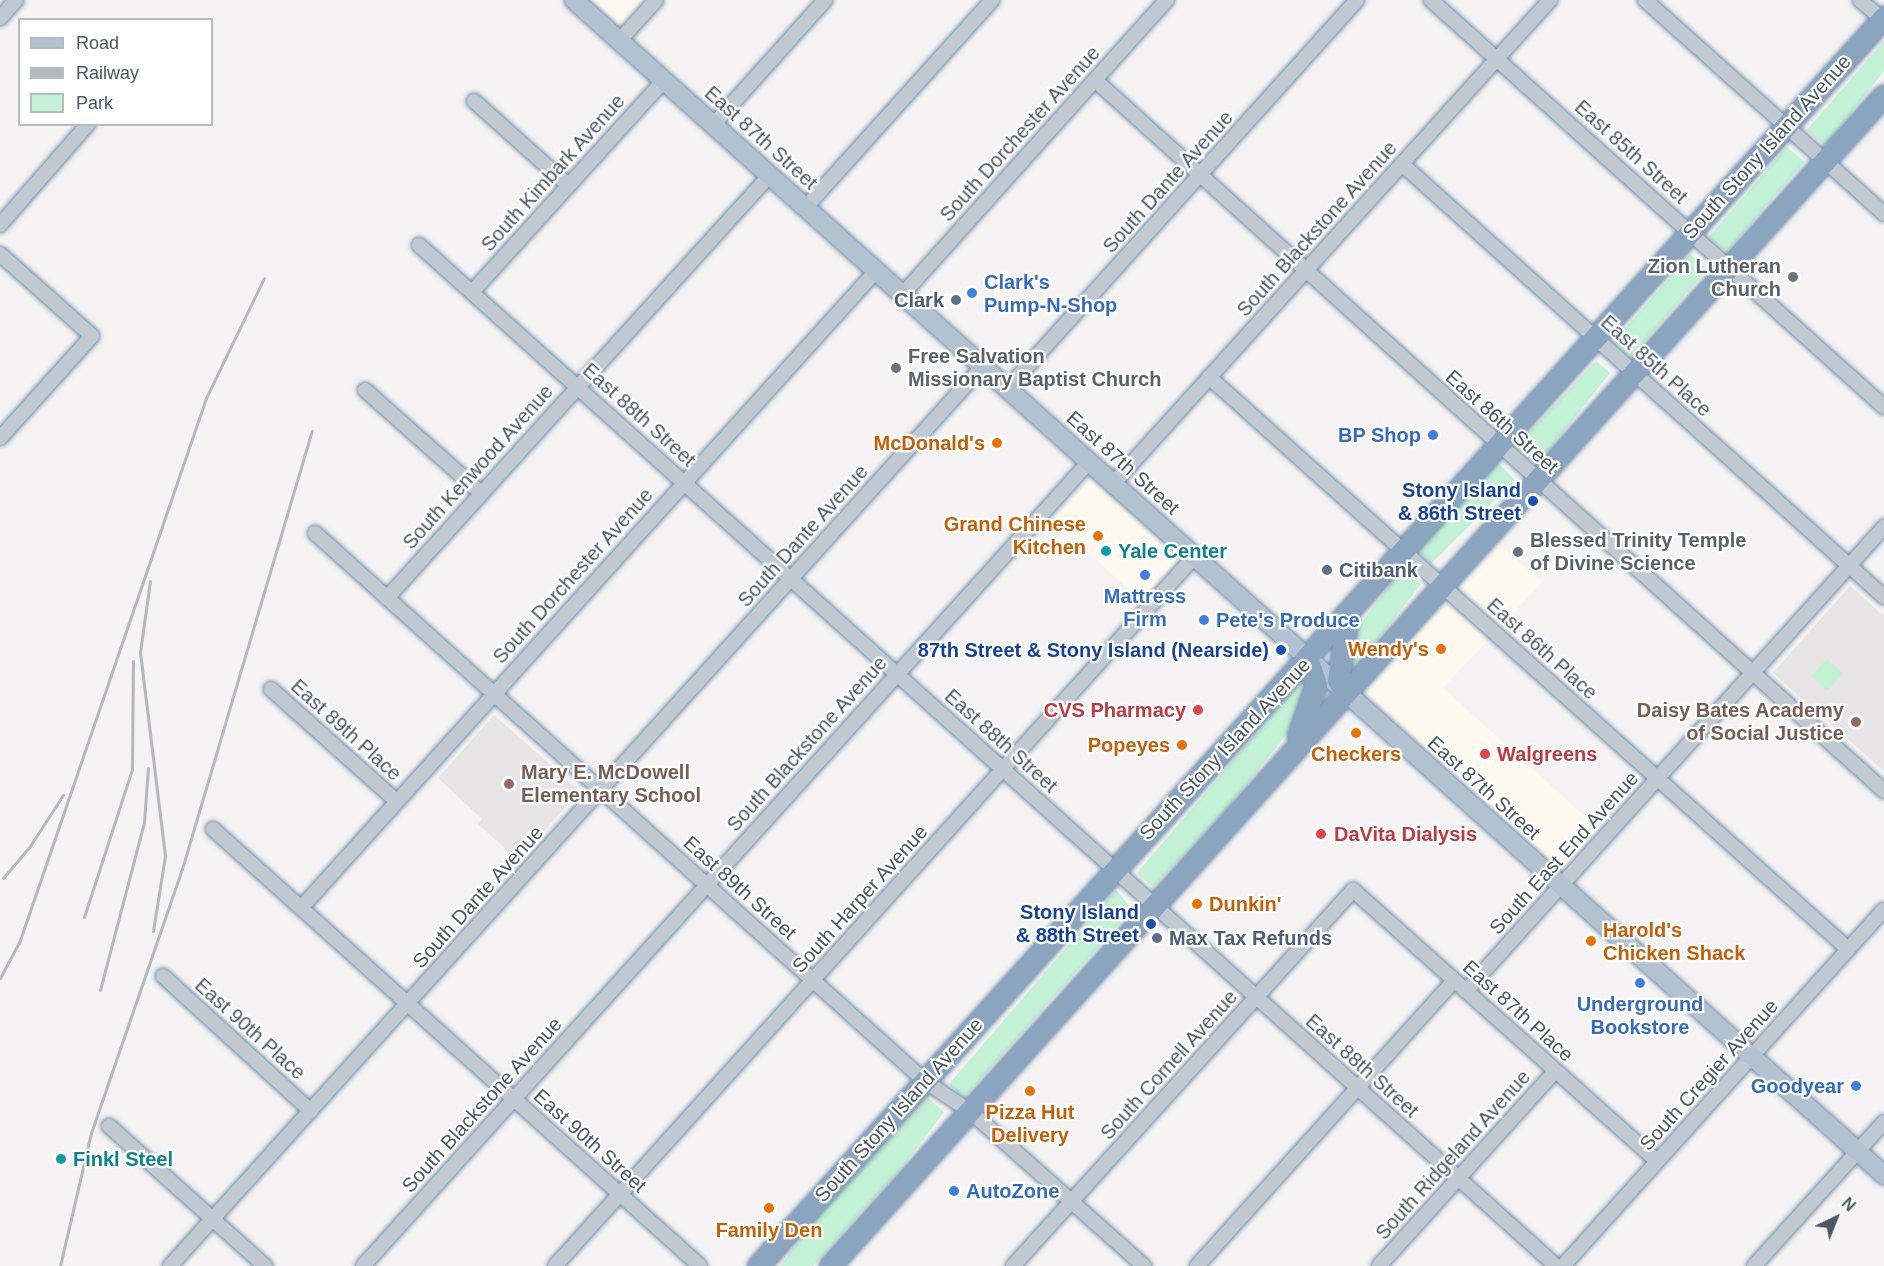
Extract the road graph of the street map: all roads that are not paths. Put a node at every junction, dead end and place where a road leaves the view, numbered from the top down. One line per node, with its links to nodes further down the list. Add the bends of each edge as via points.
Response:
1 (16, 0): 12 (street)
2 (573, 0): 14 (main road, East 87th Street)
3 (656, 0): 14 (street)
4 (825, 0): 20 (street)
5 (992, 0): 28 (street)
6 (1167, 0): 16 (street, South Dorchester Avenue)
7 (1357, 0): 26 (street, South Dante Avenue)
8 (1431, 0): 15 (street, East 85th Street)
9 (1550, 0): 15 (street, South Blackstone Avenue)
10 (1645, 0): 22 (street)
11 (1860, 0): 13 (street)
12 (0, 18)
13 (1883, 19): 22 (highway, South Stony Island Avenue)
14 (619, 41): 17 (main road, East 87th Street)
15 (1496, 59): 24 (street, South Blackstone Avenue); 31 (street, East 85th Street)
16 (1095, 80): 26 (street, East 86th Street); 38 (street, South Dorchester Avenue)
17 (663, 81): 20 (main road, East 87th Street); 27 (street, South Kimbark Avenue)
18 (1884, 95): 23 (highway)
19 (474, 101): 27 (street)
20 (713, 125): 25 (main road, East 87th Street)
21 (86, 126): 30 (street)
22 (1786, 126): 23 (street); 31 (highway, South Stony Island Avenue)
23 (1825, 161): 29 (street); 34 (highway)
24 (1402, 164): 35 (street, South Blackstone Avenue); 39 (street, East 85th Place)
25 (769, 176): 28 (main road, East 87th Street); 43 (street, South Kenwood Avenue)
26 (1201, 176): 35 (street, East 86th Street); 44 (street, South Dante Avenue)
27 (568, 185): 37 (street, South Kimbark Avenue)
28 (805, 208): 36 (main road, East 87th Street)
29 (1884, 214)
30 (0, 225)
31 (1691, 233): 34 (street, East 85th Street); 39 (highway, South Stony Island Avenue)
32 (419, 245): 37 (street, East 88th Street)
33 (0, 254): 47 (street, via 92,336)
34 (1729, 267): 41 (highway); 46 (street, East 85th Street)
35 (1305, 271): 42 (street, South Blackstone Avenue); 48 (street, East 86th Street)
36 (876, 272): 38 (main road, East 87th Street); 51 (street, South Dorchester Avenue)
37 (472, 292): 43 (street, East 88th Street)
38 (902, 295): 40 (main road, East 87th Street)
39 (1595, 338): 41 (street, East 85th Place); 48 (highway, South Stony Island Avenue)
40 (982, 367): 44 (main road, East 87th Street); 59 (street, South Dante Avenue)
41 (1634, 373): 50 (highway); 58 (street, East 85th Place)
42 (1209, 377): 52 (street, South Blackstone Avenue); 56 (street, East 86th Place)
43 (577, 386): 51 (street, East 88th Street); 53 (street, South Kenwood Avenue)
44 (1006, 389): 49 (main road, East 87th Street)
45 (365, 390): 53 (street)
46 (1884, 407)
47 (0, 438)
48 (1499, 445): 50 (street, East 86th Street); 56 (highway, South Stony Island Avenue)
49 (1088, 463): 52 (main road, East 87th Street); 66 (street, South Blackstone Avenue)
50 (1538, 480): 60 (highway); 65 (street, East 86th Street)
51 (685, 482): 59 (street, East 88th Street); 68 (street, South Dorchester Avenue)
52 (1113, 484): 57 (main road, East 87th Street)
53 (480, 492): 62 (street, South Kenwood Avenue)
54 (1884, 527): 58 (street, South East End Avenue)
55 (315, 533): 62 (street, East 89th Street)
56 (1404, 551): 60 (street, East 86th Place); 63 (highway, South Stony Island Avenue)
57 (1194, 557): 64 (main road, East 87th Street); 71 (street, South Harper Avenue)
58 (1849, 566): 61 (street, East 85th Place); 65 (street, South East End Avenue)
59 (791, 579): 66 (street, East 88th Street); 73 (street, South Dante Avenue)
60 (1442, 586): 69 (highway); 72 (street, East 86th Place)
61 (1884, 597)
62 (387, 598): 68 (street, East 89th Street)
63 (1348, 615): 64 (highway, South Stony Island Avenue); 69 (highway, via 1338,680)
64 (1308, 660): 69 (main road, East 87th Street); 70 (highway, via 1316,685); 77 (highway, South Stony Island Avenue)
65 (1753, 673): 72 (street, South East End Avenue); 74 (street, East 86th Street)
66 (897, 674): 71 (street, East 88th Street); 78 (street, South Blackstone Avenue)
67 (271, 689): 75 (street, East 89th Place)
68 (493, 693): 73 (street, East 89th Street); 75 (street, South Dorchester Avenue)
69 (1345, 693): 70 (highway); 79 (main road, East 87th Street)
70 (1292, 750): 81 (highway)
71 (1003, 769): 77 (street, East 88th Street); 86 (street, South Harper Avenue)
72 (1658, 778): 79 (street, South East End Avenue); 84 (street, East 86th Place)
73 (600, 789): 78 (street, East 89th Street); 90 (street, South Dante Avenue)
74 (1884, 791)
75 (395, 800): 82 (street, South Dorchester Avenue)
76 (213, 829): 82 (street, East 90th Street)
77 (1114, 870): 81 (street, East 88th Street); 93 (highway, South Stony Island Avenue)
78 (707, 885): 86 (street, East 89th Street); 95 (street, South Blackstone Avenue)
79 (1561, 886): 88 (street, South East End Avenue); 91 (main road, East 87th Street)
80 (1353, 890): 87 (street, East 87th Place); 89 (street, South Cornell Avenue)
81 (1153, 905): 89 (street, East 88th Street); 97 (highway)
82 (301, 908): 90 (street, East 90th Street)
83 (1884, 910): 84 (street, South Cregier Avenue)
84 (1848, 949): 91 (street, South Cregier Avenue)
85 (163, 976): 96 (street, East 90th Place)
86 (813, 980): 93 (street, East 89th Street); 104 (street, South Harper Avenue)
87 (1454, 981): 88 (street, East 87th Place); 94 (street)
88 (1466, 991): 92 (street, East 87th Place)
89 (1256, 997): 94 (street, East 88th Street); 105 (street, South Cornell Avenue)
90 (408, 1004): 95 (street, East 90th Street); 96 (street, South Dante Avenue)
91 (1751, 1057): 100 (main road, East 87th Street); 101 (street, South Cregier Avenue)
92 (1555, 1071): 101 (street, East 87th Place); 103 (street, South Ridgeland Avenue)
93 (926, 1081): 97 (street, East 89th Street); 112 (highway, South Stony Island Avenue)
94 (1358, 1088): 103 (street, East 88th Street); 116 (street)
95 (514, 1099): 104 (street, East 90th Street); 109 (street, South Blackstone Avenue)
96 (310, 1111): 106 (street, South Dante Avenue)
97 (971, 1112): 105 (street, East 89th Street); 113 (highway)
98 (1884, 1122): 100 (street)
99 (109, 1126): 106 (street)
100 (1857, 1151): 102 (main road, East 87th Street); 120 (street)
101 (1657, 1161): 119 (street, South Cregier Avenue)
102 (1884, 1175)
103 (1458, 1179): 117 (street, South Ridgeland Avenue); 118 (street, East 88th Street)
104 (620, 1194): 110 (street, South Harper Avenue); 111 (street, East 90th Street)
105 (1072, 1202): 114 (street, South Cornell Avenue); 115 (street, East 89th Street)
106 (213, 1219): 107 (street, South Dante Avenue); 108 (street)
107 (171, 1266)
108 (265, 1266)
109 (363, 1266)
110 (555, 1266)
111 (699, 1266)
112 (758, 1266)
113 (830, 1266)
114 (1014, 1266)
115 (1144, 1266)
116 (1197, 1266)
117 (1380, 1266)
118 (1556, 1266)
119 (1563, 1266)
120 (1754, 1266)

